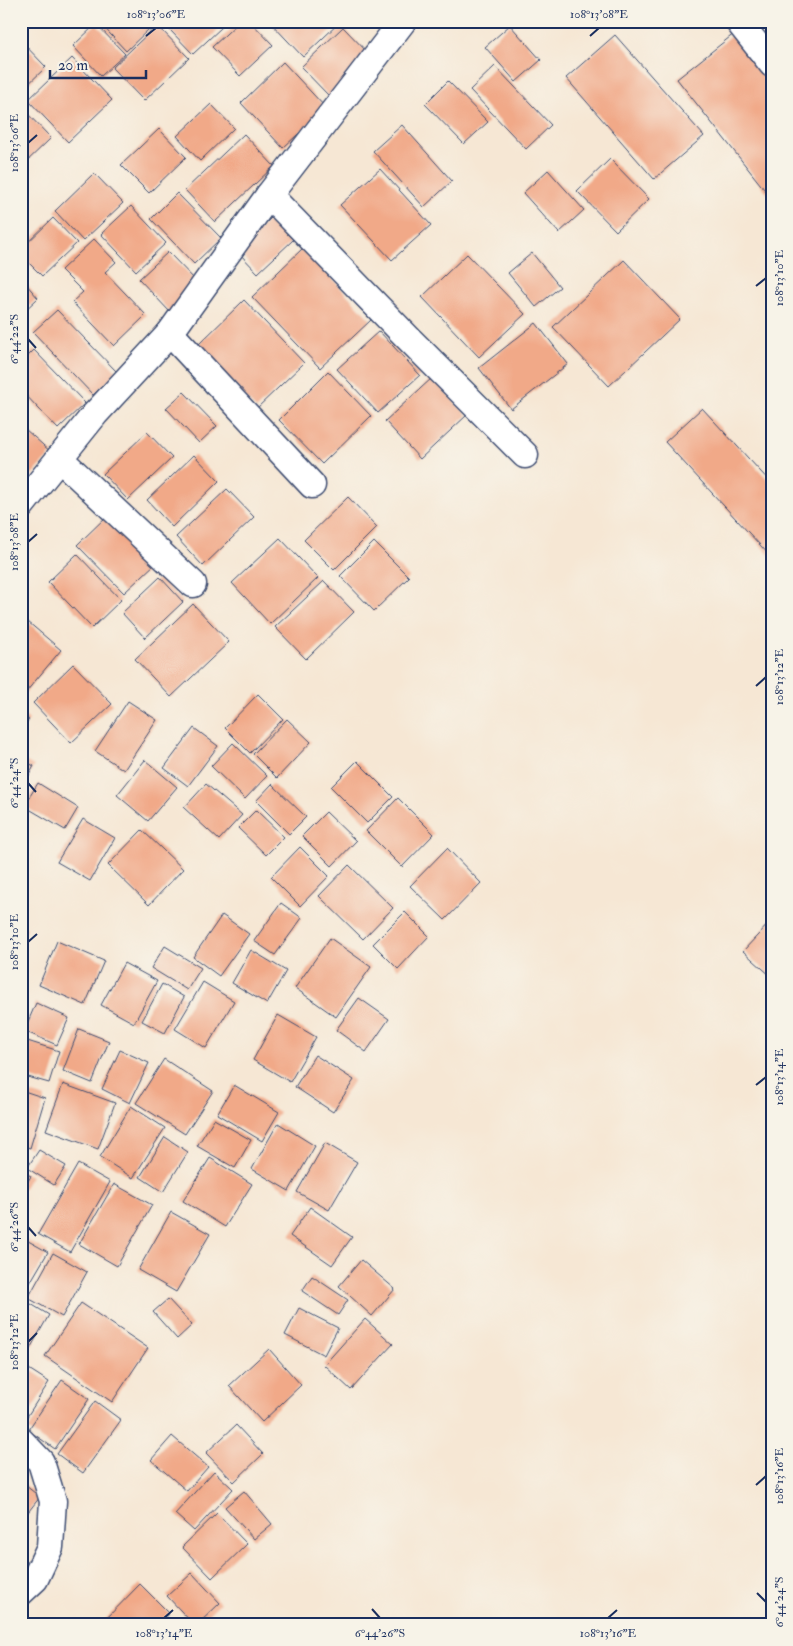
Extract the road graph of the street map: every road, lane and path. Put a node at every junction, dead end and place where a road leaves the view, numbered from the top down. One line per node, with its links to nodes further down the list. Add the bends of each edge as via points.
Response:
1 (403, 21): 4 (street)
2 (738, 21): 3 (street)
3 (772, 64)
4 (268, 195): 5 (street); 6 (street)
5 (170, 333): 7 (street); 8 (street)
6 (525, 455)
7 (59, 458): 9 (street); 10 (street)
8 (312, 485)
9 (21, 506)
10 (193, 584)
11 (21, 1441): 12 (street, via 41,1462 53,1501 50,1547 35,1579)
12 (21, 1592)

